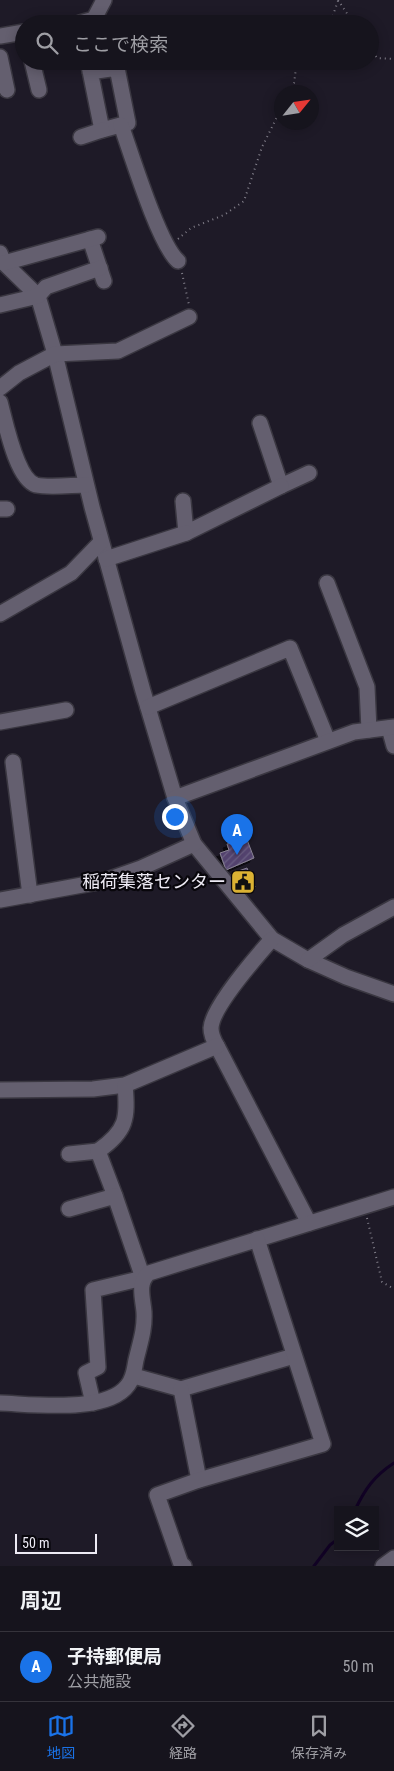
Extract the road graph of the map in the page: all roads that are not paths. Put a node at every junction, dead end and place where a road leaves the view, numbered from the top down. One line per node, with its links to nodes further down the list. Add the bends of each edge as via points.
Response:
1 (104, 0): 2 (street)
2 (96, 15)
3 (15, 34): 4 (street)
4 (0, 36)
5 (0, 58): 9 (street)
6 (34, 70): 10 (street)
7 (90, 70): 12 (street)
8 (118, 70): 11 (street, via 128,123)
9 (7, 90)
10 (39, 90)
11 (121, 125): 12 (street); 15 (street, via 158,223 172,255)
12 (102, 130): 13 (street)
13 (81, 137)
14 (2, 258): 16 (street); 16 (street, via 94,238 102,275 46,287)
15 (178, 261)
16 (38, 296): 17 (street); 19 (street)
17 (0, 305)
18 (189, 317): 19 (street, via 118,351)
19 (55, 354): 20 (street, via 13,376); 24 (street)
20 (0, 388)
21 (0, 402): 24 (street, via 14,453 28,480 36,485)
22 (260, 423): 25 (street)
23 (309, 473): 25 (street)
24 (86, 485): 28 (street)
25 (280, 486): 27 (street)
26 (183, 501): 27 (street)
27 (186, 533): 29 (street)
28 (101, 542): 29 (street); 31 (street, via 70,573)
29 (106, 559): 32 (street)
30 (327, 583): 36 (street, via 367,687)
31 (0, 614)
32 (148, 707): 37 (street, via 290,648); 40 (street)
33 (66, 710): 34 (street)
34 (0, 722)
35 (391, 727): 36 (street); 38 (street)
36 (369, 730): 37 (street)
37 (328, 741): 40 (street)
38 (394, 746)
39 (13, 762): 42 (street)
40 (175, 798): 41 (street)
41 (194, 844): 42 (street, via 104,881); 45 (street)
42 (30, 895): 43 (street)
43 (0, 900)
44 (394, 907): 46 (street, via 343,935)
45 (272, 939): 46 (street); 48 (street, via 217,1010 211,1029)
46 (308, 960): 47 (street)
47 (394, 994)
48 (217, 1046): 49 (street); 56 (street)
49 (124, 1085): 50 (street, via 93,1089); 51 (street, via 126,1117 122,1130)
50 (0, 1090)
51 (98, 1151): 52 (street); 53 (street)
52 (68, 1154)
53 (115, 1196): 55 (street); 58 (street)
54 (394, 1197): 56 (street)
55 (69, 1209)
56 (308, 1223): 57 (street)
57 (257, 1239): 58 (street, via 148,1273); 59 (street)
58 (143, 1278): 60 (street, via 143,1338); 62 (street, via 93,1290 98,1367 86,1374)
59 (294, 1356): 61 (street); 64 (street, via 323,1444)
60 (134, 1376): 61 (street); 62 (street, via 127,1387 114,1396)
61 (182, 1389): 64 (street)
62 (93, 1403): 63 (street)
63 (0, 1404)
64 (199, 1480): 66 (street, via 157,1495)
65 (394, 1558): 67 (street)
66 (184, 1566)
67 (383, 1566)

